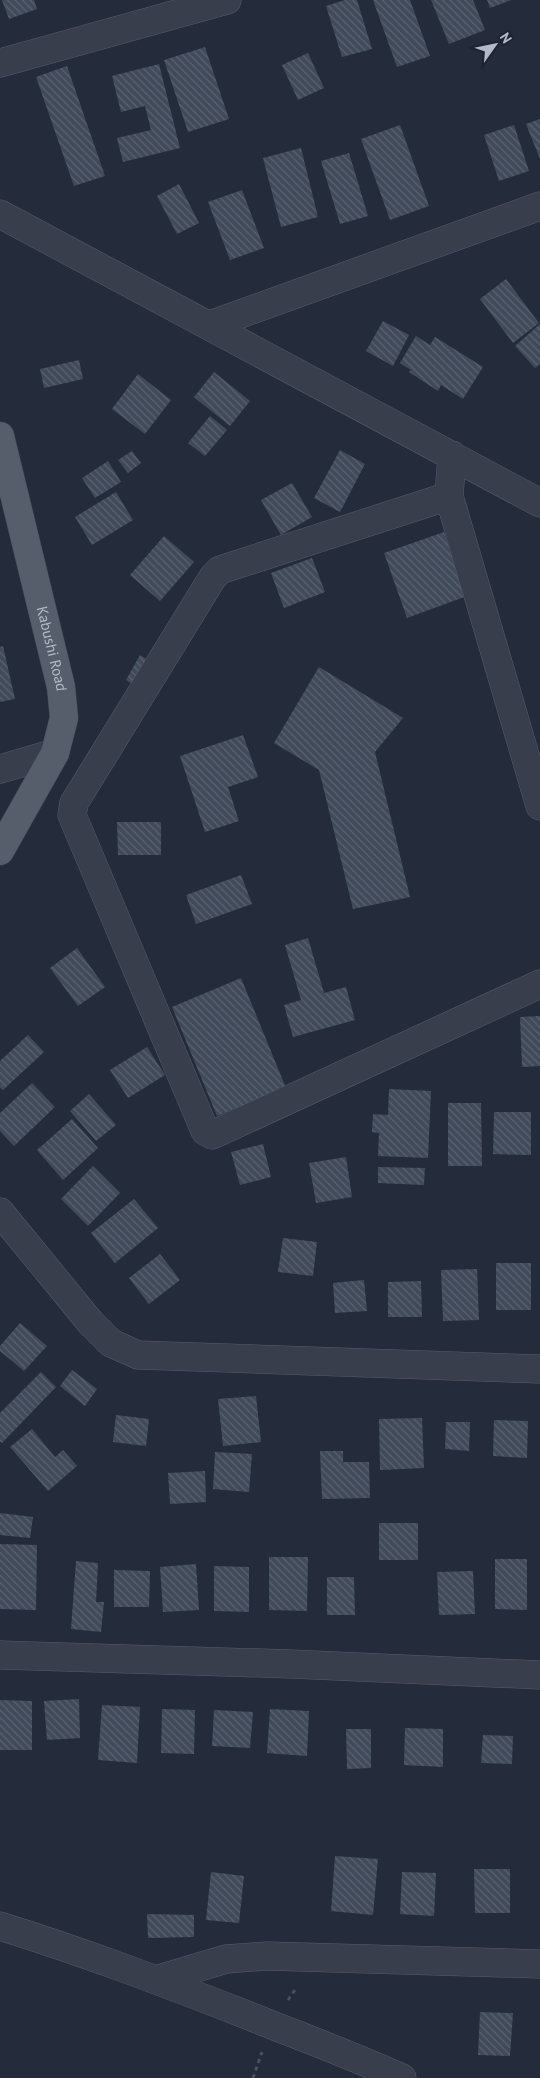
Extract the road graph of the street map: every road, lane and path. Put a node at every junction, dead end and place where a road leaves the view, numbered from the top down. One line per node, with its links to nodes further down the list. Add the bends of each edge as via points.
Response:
1 (227, 0): 2 (street)
2 (0, 63)
3 (540, 206): 5 (street)
4 (0, 214): 5 (street)
5 (210, 325): 7 (street)
6 (0, 436): 10 (main road, Kabushi Road, via 61,687 64,718)
7 (452, 455): 8 (street); 9 (street)
8 (449, 496): 12 (street); 14 (street, via 220,570 74,803 72,816 205,1131 212,1135)
9 (540, 503)
10 (55, 753): 11 (street); 13 (main road, Kabushi Road)
11 (0, 769)
12 (540, 806)
13 (0, 851)
14 (540, 984)
15 (0, 1212): 16 (street, via 111,1344 138,1355)
16 (540, 1369)
17 (0, 1655): 18 (street)
18 (540, 1675)
19 (0, 1926): 21 (street, via 75,1949)
20 (540, 1964): 21 (street, via 268,1956 226,1959)
21 (156, 1980): 22 (street)
22 (402, 2078)

